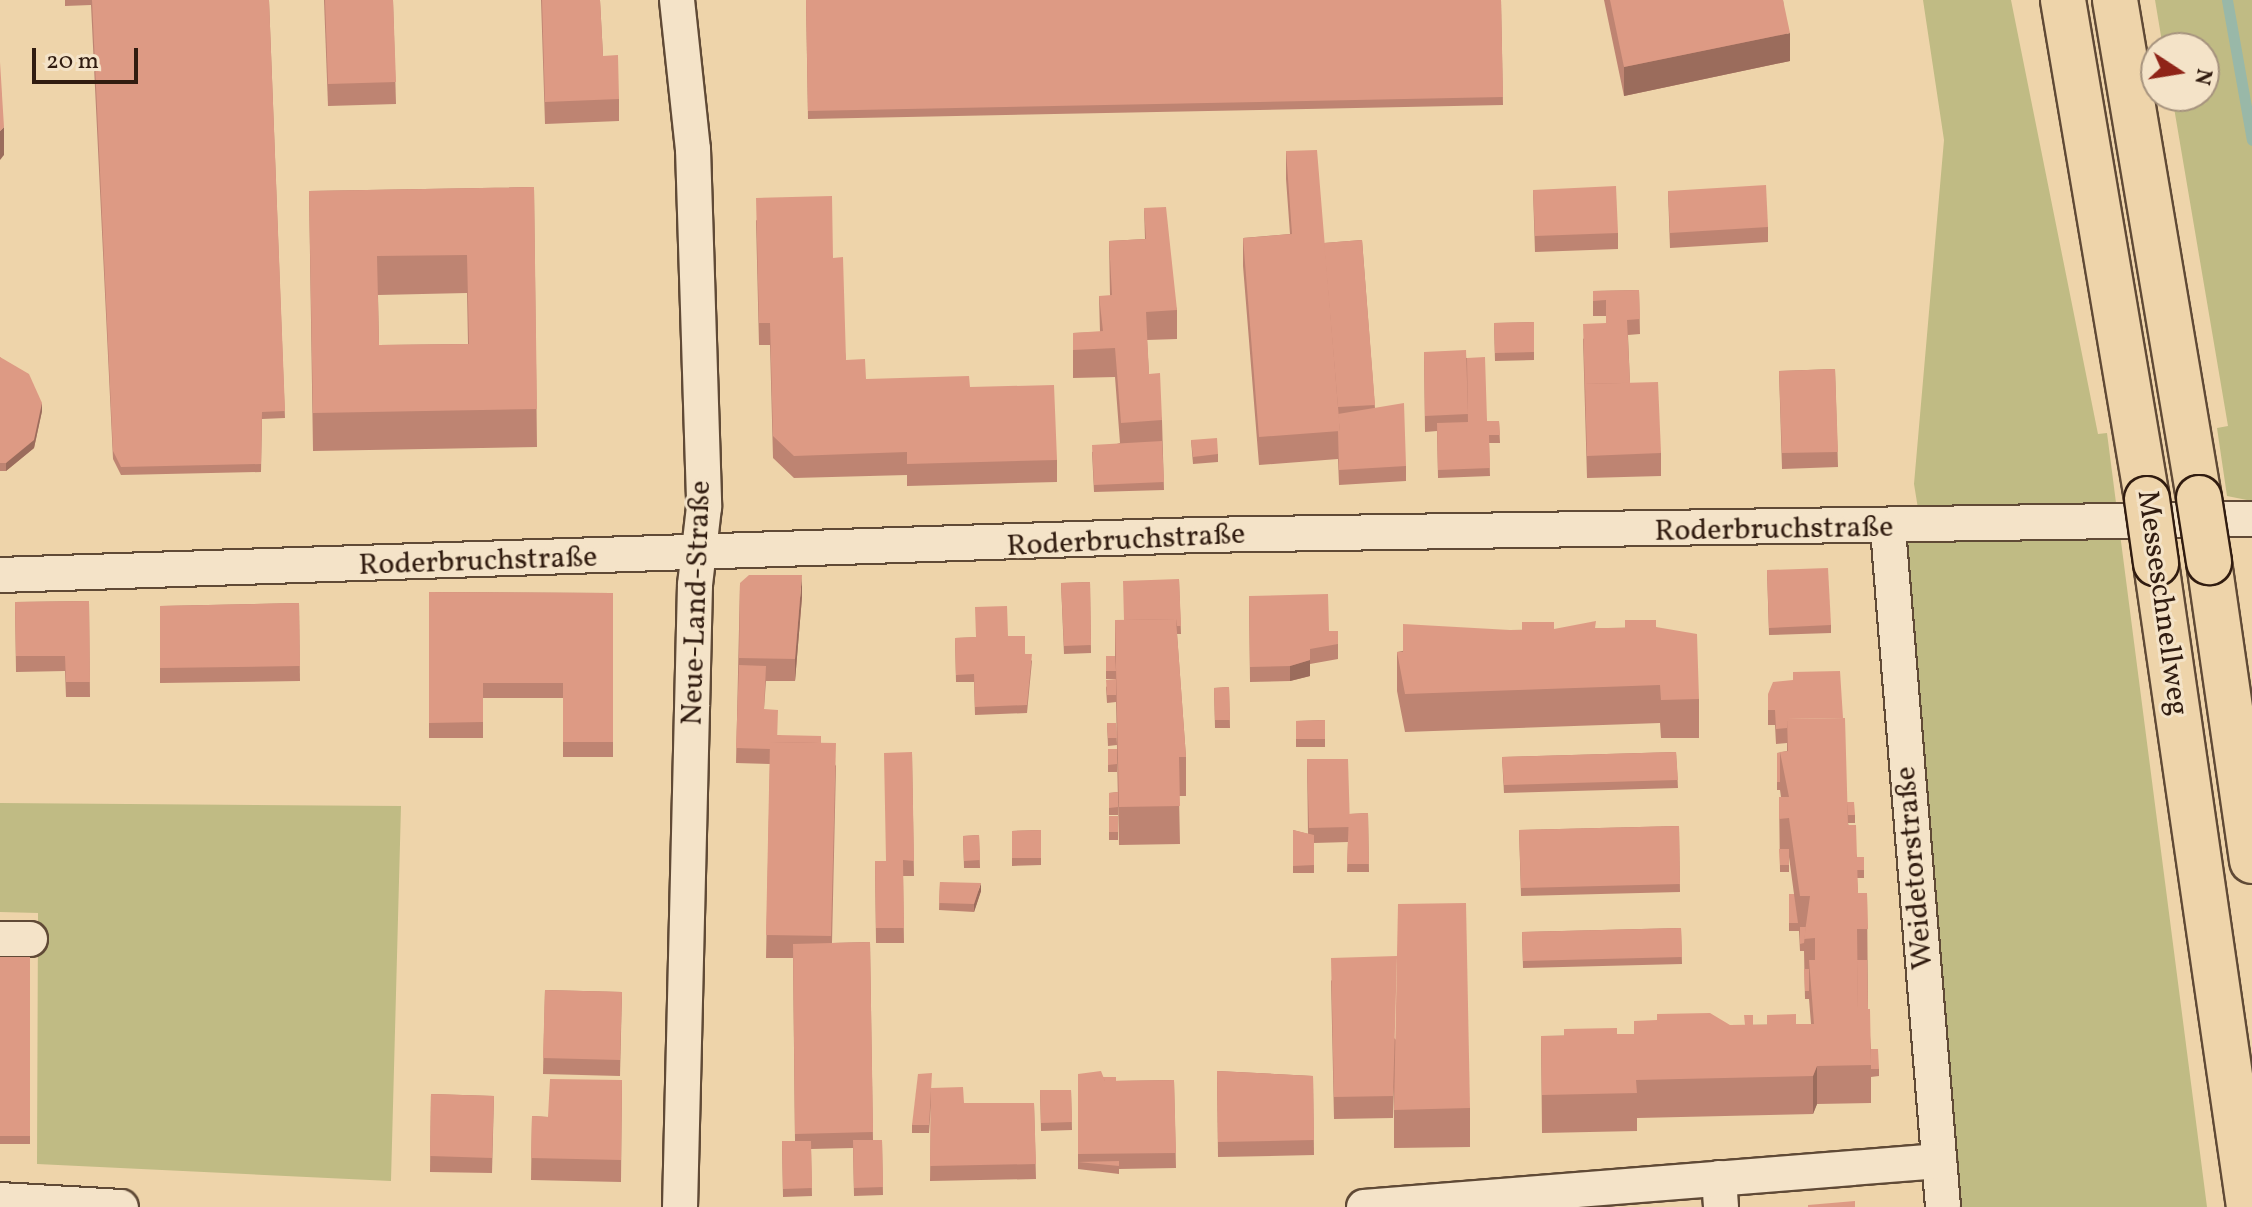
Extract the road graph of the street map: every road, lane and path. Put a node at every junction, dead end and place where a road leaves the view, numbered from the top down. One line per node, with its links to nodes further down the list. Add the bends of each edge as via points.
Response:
1 (677, 0): 6 (street, Neue-Land-Straße, via 693,149 704,507)
2 (2063, 0): 17 (highway, Messeschnellweg, bridge, via 2147,499)
3 (2115, 0): 8 (highway, Messeschnellweg, bridge, via 2199,498)
4 (2252, 519): 5 (street, Roderbruchstraße)
5 (1888, 529): 6 (street, Roderbruchstraße, via 1226,534); 9 (street, Weidetorstraße)
6 (699, 555): 7 (street, Roderbruchstraße); 14 (street, Neue-Land-Straße)
7 (0, 575)
8 (2252, 861)
9 (1939, 1161): 10 (street); 16 (street, Weidetorstraße)
10 (1720, 1192): 12 (street)
11 (0, 1200): 13 (street)
12 (1525, 1200): 15 (street)
13 (121, 1207)
14 (680, 1207)
15 (1364, 1207)
16 (1943, 1207)
17 (2249, 1207)

